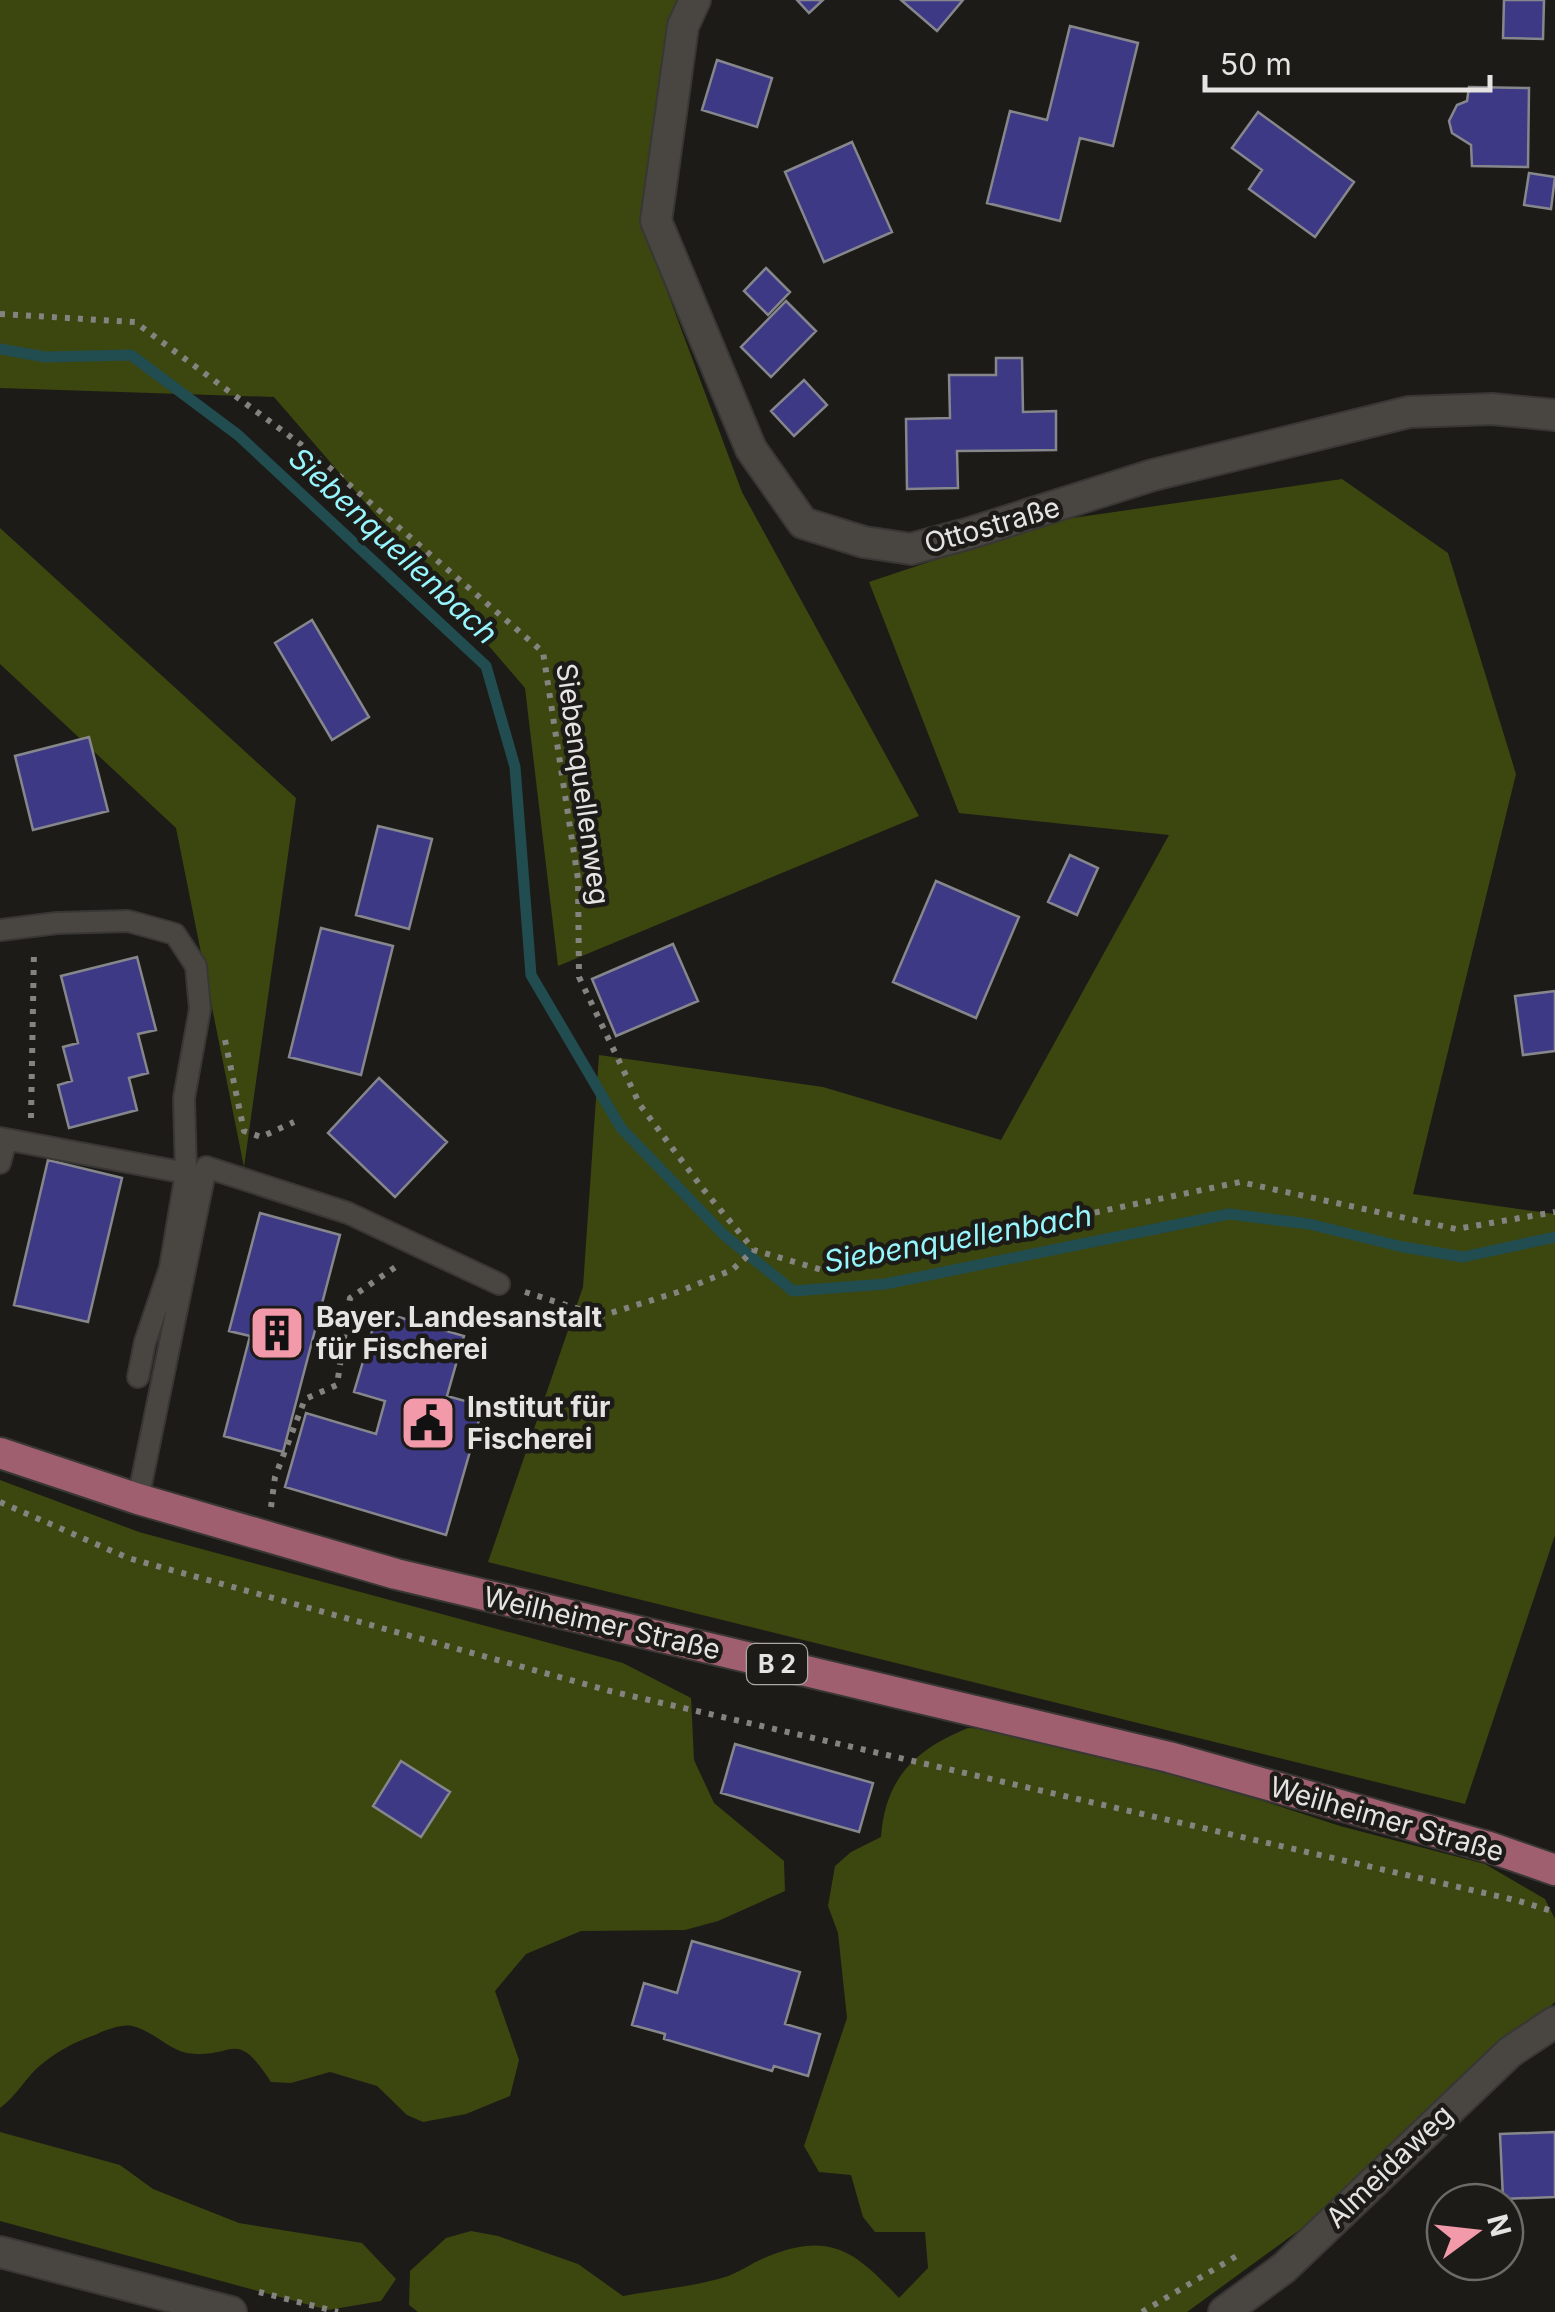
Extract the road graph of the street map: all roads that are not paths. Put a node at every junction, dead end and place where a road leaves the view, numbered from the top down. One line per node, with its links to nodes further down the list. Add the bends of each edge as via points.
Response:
1 (695, 0): 2 (street, Ottostraße, via 683,26 656,222 751,449 803,523 911,548 1152,475 1393,416 1492,409)
2 (1555, 414)
3 (0, 930): 6 (lane, via 128,921 174,934 196,966 200,1009 184,1098)
4 (3, 1139): 5 (lane); 6 (lane)
5 (0, 1163)
6 (186, 1173): 8 (lane, via 170,1268)
7 (499, 1284): 10 (lane, via 348,1213 206,1167)
8 (138, 1378)
9 (0, 1453): 10 (main road, Weilheimer Straße / B 2)
10 (138, 1499): 11 (main road, Weilheimer Straße / B 2, via 396,1574 1169,1757)
11 (1555, 1870)
12 (1555, 2022): 15 (street, Almeidaweg, via 1510,2052 1284,2268)
13 (0, 2252): 14 (street)
14 (231, 2312)
15 (1224, 2312)

